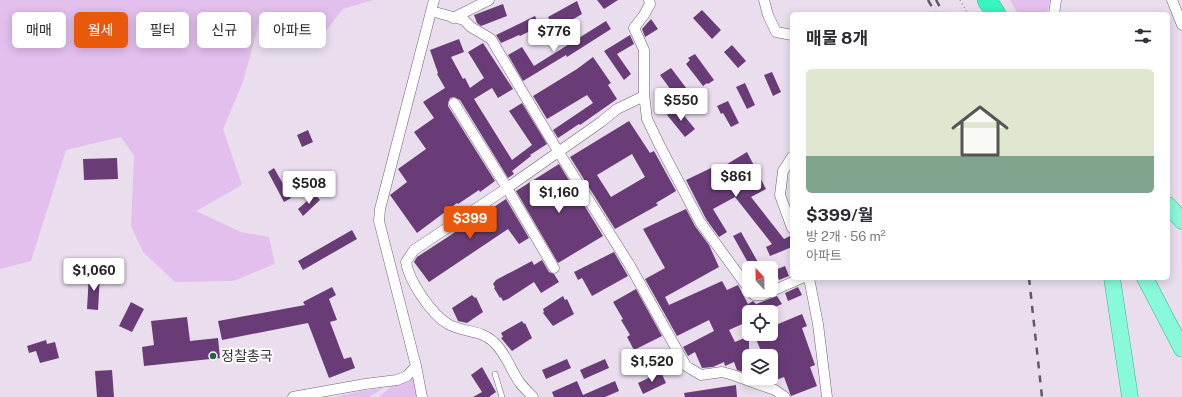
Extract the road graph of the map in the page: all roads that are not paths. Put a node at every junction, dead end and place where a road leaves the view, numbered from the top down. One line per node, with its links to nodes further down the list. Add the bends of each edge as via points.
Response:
1 (434, 0): 9 (street)
2 (489, 0): 13 (street)
3 (649, 0): 16 (street, via 650,4 634,28 644,50)
4 (764, 0): 15 (street, via 776,32)
5 (975, 0): 10 (highway)
6 (987, 0): 11 (highway)
7 (1056, 0): 12 (street)
8 (1172, 0): 14 (street)
9 (431, 11): 13 (street); 34 (street, via 379,221)
10 (983, 12)
11 (995, 12)
12 (1054, 12)
13 (453, 18): 18 (street, via 464,20 491,39)
14 (1182, 25)
15 (790, 35)
16 (644, 96): 18 (street, via 617,109); 25 (street, via 647,119 656,140 700,222)
17 (454, 103): 20 (street)
18 (558, 151): 20 (street); 40 (street, via 629,264 686,366 701,375 722,372 733,375 775,390)
19 (790, 161): 23 (street, via 783,171 780,195)
20 (507, 188): 24 (street); 39 (street, via 414,250 406,262 408,272 418,290 440,318 449,325 484,334 506,356 520,383)
21 (1170, 207): 22 (main road)
22 (1182, 221)
23 (790, 222)
24 (554, 268)
25 (742, 280)
26 (797, 280): 31 (street)
27 (809, 280): 41 (street)
28 (1112, 280): 42 (main road)
29 (1146, 280): 33 (main road)
30 (1158, 280): 32 (main road)
31 (778, 288)
32 (1182, 325)
33 (1182, 349)
34 (416, 366): 36 (street, via 407,376 397,380); 37 (street)
35 (495, 374): 38 (lane)
36 (293, 397)
37 (422, 397)
38 (502, 397)
39 (532, 397)
40 (785, 397)
41 (827, 397)
42 (1130, 397)

